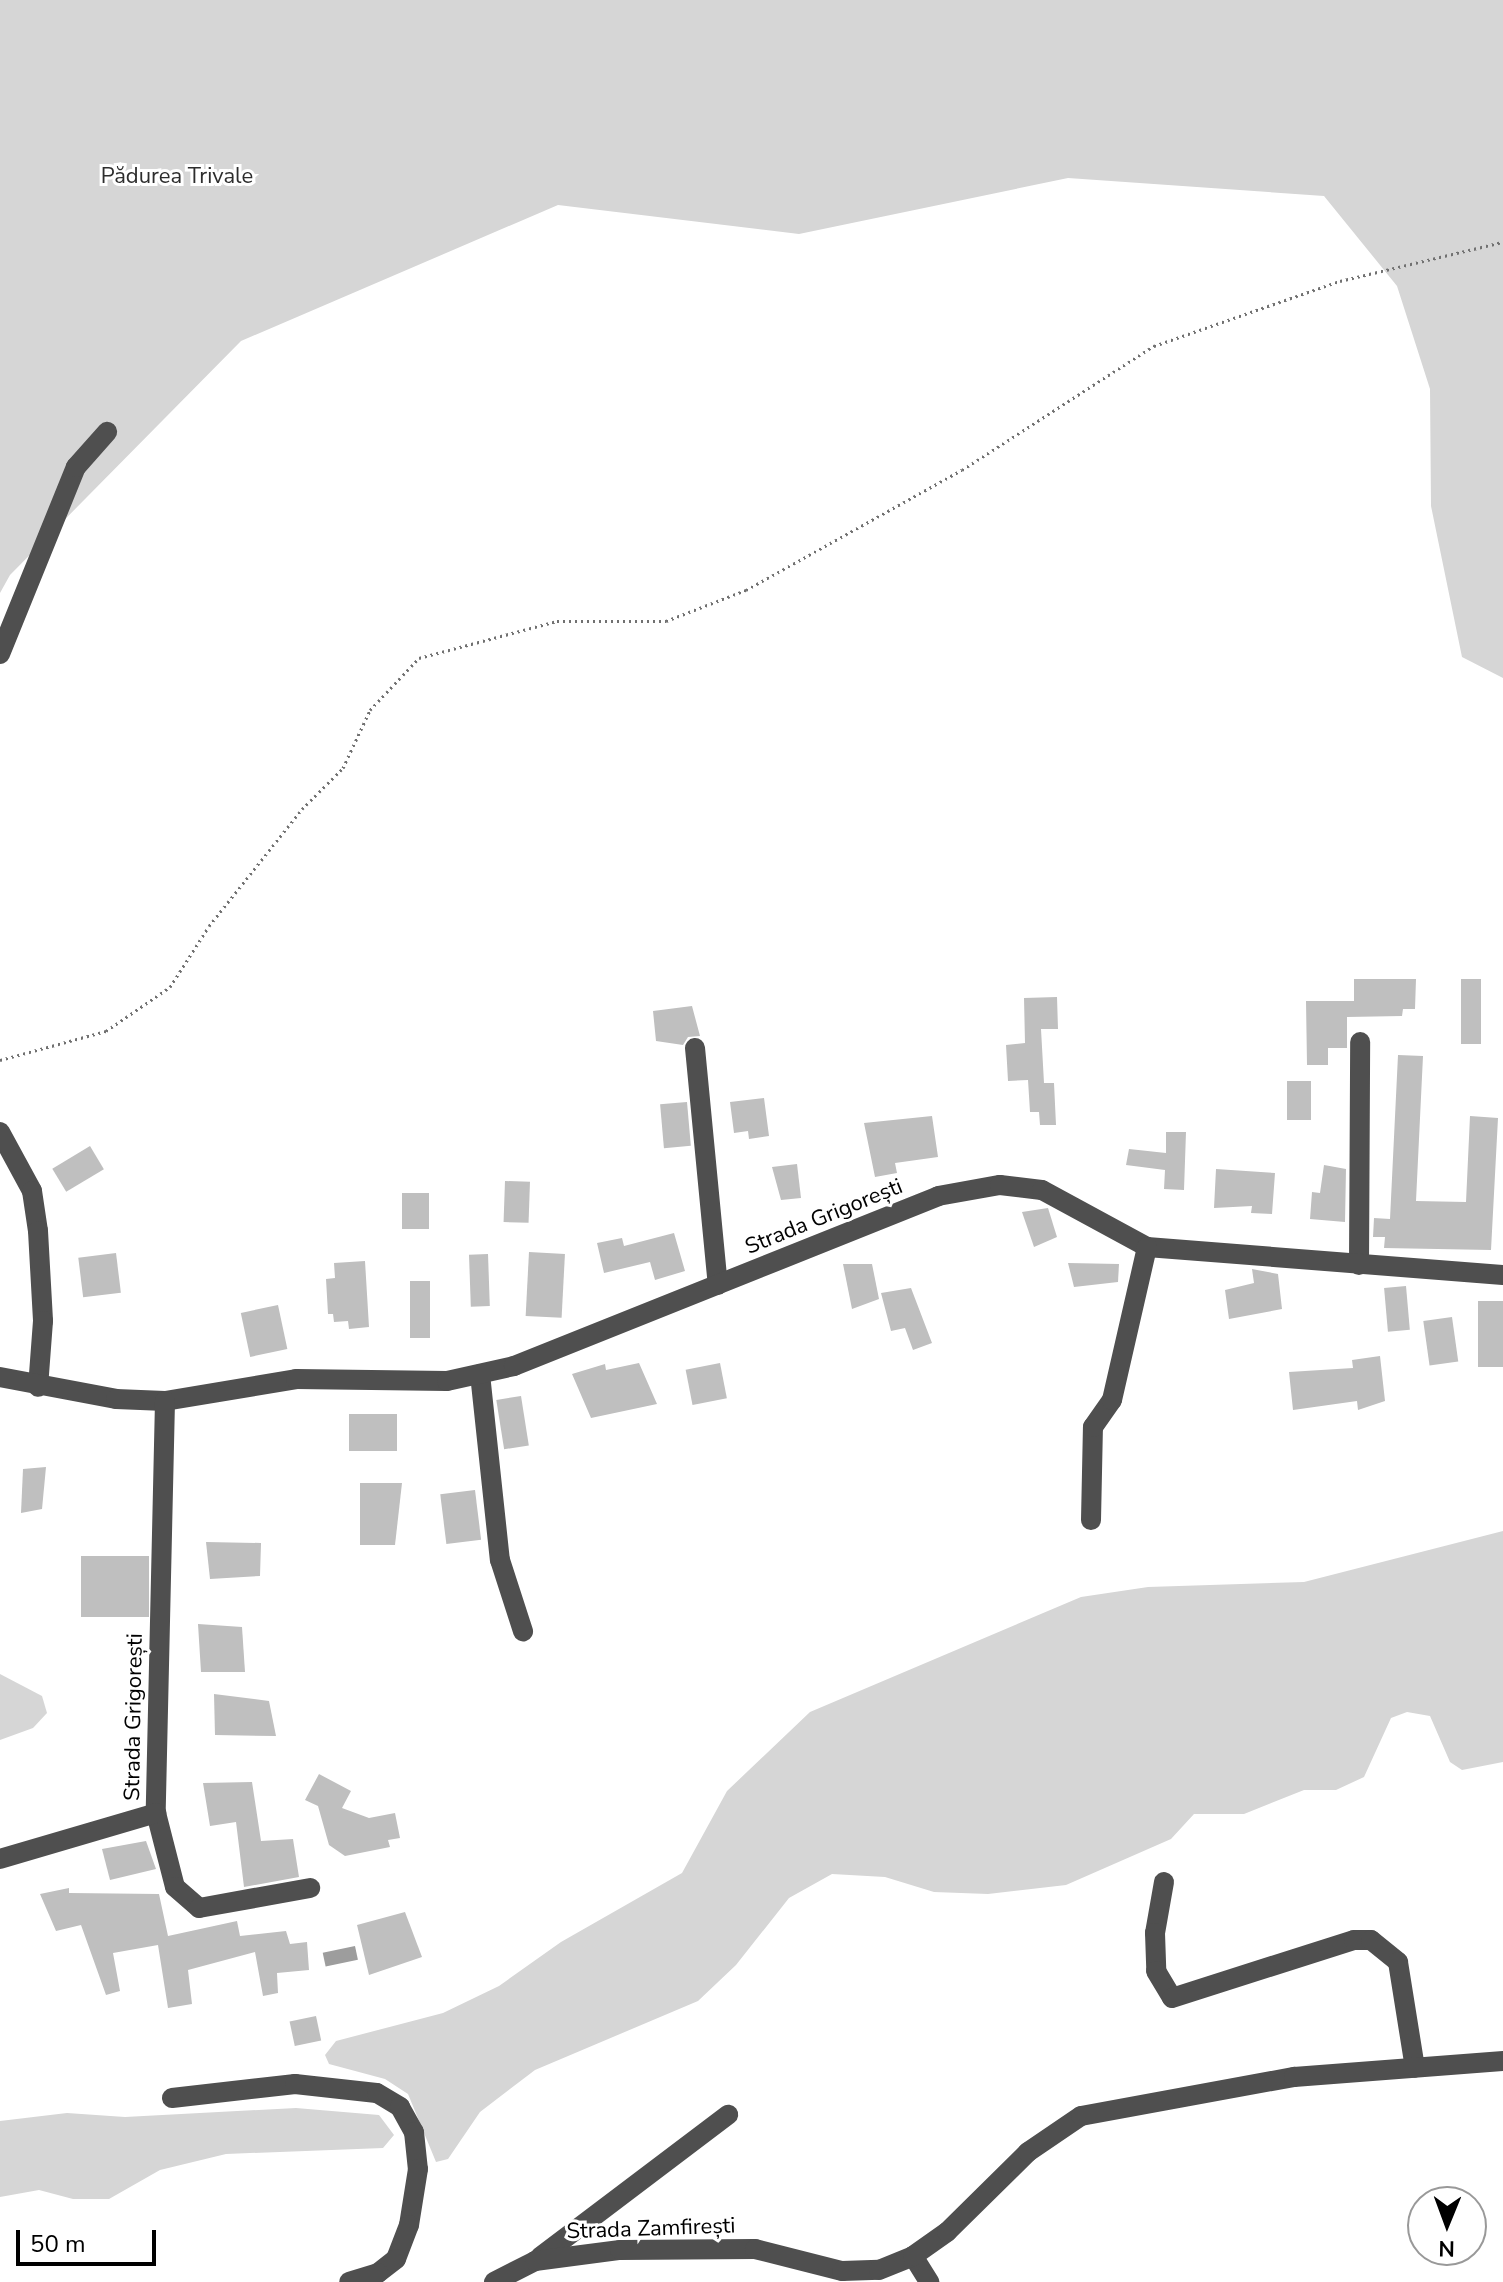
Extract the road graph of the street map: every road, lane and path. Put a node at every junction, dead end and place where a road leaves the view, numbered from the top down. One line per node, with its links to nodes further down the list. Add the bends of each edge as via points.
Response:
1 (1503, 242): 6 (path, via 1340,281 1154,346 962,470 746,590 680,616 666,621 557,621 419,658 370,710 343,768 302,809 209,926 170,987 106,1031)
2 (107, 432): 3 (street, via 76,467)
3 (0, 654)
4 (1360, 1042): 9 (street)
5 (695, 1048): 11 (street)
6 (0, 1060)
7 (0, 1132): 14 (street, via 34,1204 43,1321)
8 (1147, 1247): 9 (street, Strada Grigorești); 11 (street, Strada Grigorești, via 1042,1190 1000,1185 938,1196); 16 (street, via 1112,1400 1093,1427)
9 (1359, 1265): 10 (street, Strada Grigorești)
10 (1503, 1275)
11 (718, 1285): 12 (street, Strada Grigorești, via 514,1366)
12 (480, 1374): 15 (street, Strada Grigorești, via 447,1381 296,1379); 17 (street, via 500,1560)
13 (0, 1377): 14 (street, Strada Grigorești)
14 (38, 1387): 15 (street, Strada Grigorești)
15 (165, 1401): 18 (street, Strada Grigorești)
16 (1091, 1520)
17 (523, 1631)
18 (156, 1813): 19 (street); 21 (street, Strada Grigorești, via 175,1887 199,1908)
19 (0, 1859)
20 (1164, 1882): 23 (street, via 1155,1933 1156,1971 1172,1998 1354,1940 1371,1940 1398,1962)
21 (310, 1888)
22 (1503, 2061): 23 (street, Strada Zamfirești)
23 (1415, 2068): 26 (street, Strada Zamfirești, via 1294,2077 1081,2116 1028,2152 947,2232)
24 (172, 2098): 29 (street, via 295,2084 377,2093 400,2107 414,2132 418,2169 409,2225 396,2259 378,2273)
25 (728, 2115): 27 (street)
26 (913, 2256): 28 (street, Strada Zamfirești, via 879,2270); 31 (street)
27 (535, 2261): 28 (street, Strada Zamfirești, via 576,2252 755,2249 814,2263); 30 (street, Strada Zamfirești)
28 (838, 2276)
29 (349, 2282)
30 (494, 2282)
31 (929, 2282)

